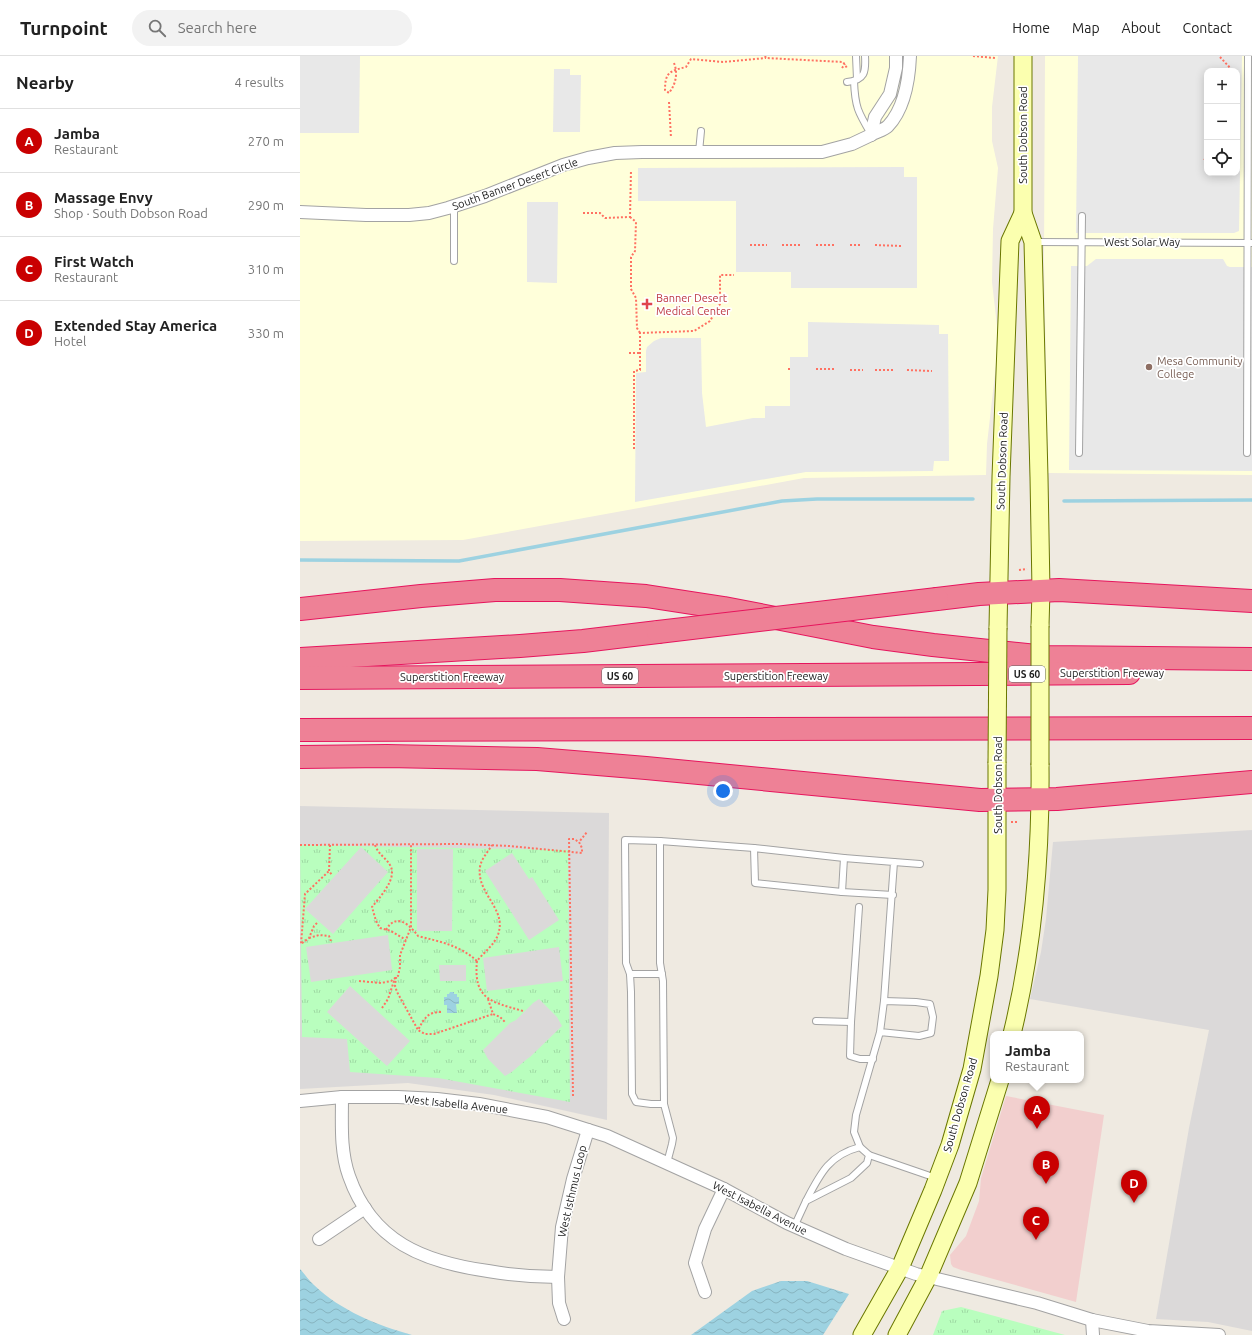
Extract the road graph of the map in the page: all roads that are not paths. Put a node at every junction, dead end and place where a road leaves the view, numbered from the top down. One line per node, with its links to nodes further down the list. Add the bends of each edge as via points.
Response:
1 (856, 56): 7 (lane)
2 (866, 56): 7 (lane, via 863,76)
3 (896, 56): 10 (street, via 890,94 875,117)
4 (910, 56): 10 (street, South Banner Desert Circle, via 906,93 898,112 887,128)
5 (1023, 56): 15 (main road, South Dobson Road)
6 (1249, 60): 11 (lane)
7 (856, 80): 8 (lane); 10 (lane, via 858,113)
8 (847, 82)
9 (701, 131): 12 (lane)
10 (871, 134): 12 (street, South Banner Desert Circle, via 852,144 822,152)
11 (1250, 139): 19 (lane)
12 (699, 152): 13 (street, South Banner Desert Circle, via 615,153 588,158)
13 (454, 206): 14 (street, South Banner Desert Circle, via 409,215); 20 (lane)
14 (300, 212)
15 (1023, 214): 17 (main road, South Dobson Road); 24 (main road, South Dobson Road, via 1010,241)
16 (1082, 216): 18 (lane)
17 (1033, 242): 18 (lane, West Solar Way); 23 (main road, South Dobson Road)
18 (1082, 242): 19 (lane, West Solar Way); 21 (lane)
19 (1250, 243): 22 (lane)
20 (454, 260)
21 (1079, 453)
22 (1247, 454)
23 (1041, 590): 24 (highway); 25 (highway); 36 (main road, South Dobson Road, bridge)
24 (999, 592): 27 (highway, bridge, via 583,641); 35 (main road, South Dobson Road, bridge)
25 (1252, 601)
26 (300, 609): 28 (highway, via 488,591 560,590 646,596 724,608 873,637 1046,657)
27 (300, 659)
28 (1252, 659)
29 (1252, 673): 30 (highway, Superstition Freeway / US 60)
30 (300, 678)
31 (1252, 728): 32 (highway)
32 (300, 730)
33 (300, 757): 35 (highway, via 537,759)
34 (1252, 782): 36 (highway)
35 (997, 800): 36 (highway); 61 (main road, South Dobson Road, via 997,890 988,982 972,1069 952,1138)
36 (1040, 800): 50 (main road, South Dobson Road, via 1030,935)
37 (660, 841): 38 (lane); 45 (lane, via 625,840 626,962); 46 (lane)
38 (754, 848): 39 (lane); 42 (lane, via 755,883)
39 (844, 858): 40 (lane); 42 (lane)
40 (894, 862): 41 (lane); 43 (lane)
41 (920, 864)
42 (842, 892): 43 (lane)
43 (893, 895): 47 (lane)
44 (859, 907): 49 (lane)
45 (630, 974): 46 (lane); 56 (lane, via 632,1094 636,1102)
46 (662, 974): 56 (lane)
47 (884, 1000): 51 (lane); 51 (lane, via 930,1004 933,1017 931,1033 919,1036)
48 (816, 1021): 49 (lane)
49 (851, 1022): 52 (lane, via 850,1056)
50 (1013, 1031)
51 (880, 1032): 52 (lane)
52 (873, 1059): 58 (lane, via 856,1115 854,1132)
53 (999, 1083): 69 (main road, via 968,1183)
54 (342, 1097): 55 (street, West Isabella Avenue); 57 (street, West Isabella Avenue, via 398,1097 479,1104 547,1117); 64 (street, via 343,1154 348,1176)
55 (300, 1101)
56 (664, 1104): 60 (lane, via 672,1138)
57 (588, 1130): 60 (street, West Isabella Avenue, via 608,1136); 68 (street, West Isthmus Loop, via 562,1227)
58 (860, 1147): 59 (lane); 63 (lane, via 834,1159 824,1169)
59 (869, 1155): 61 (lane); 63 (lane, via 867,1163 851,1178)
60 (667, 1163): 62 (street, West Isabella Avenue)
61 (937, 1178): 67 (main road, South Dobson Road)
62 (724, 1189): 65 (street, West Isabella Avenue); 70 (street, via 705,1229 695,1263)
63 (806, 1201): 65 (lane)
64 (365, 1208): 66 (street); 68 (street, via 388,1235 430,1259 506,1274)
65 (794, 1227): 67 (street, West Isabella Avenue)
66 (319, 1239)
67 (900, 1268): 69 (street, West Isabella Avenue); 73 (main road, South Dobson Road)
68 (558, 1277): 71 (street, West Isthmus Loop, via 559,1303)
69 (928, 1277): 72 (street, West Isabella Avenue); 74 (main road)
70 (705, 1292)
71 (564, 1319)
72 (1092, 1320): 75 (street); 76 (street, West Isabella Avenue, via 1148,1331)
73 (862, 1335)
74 (897, 1335)
75 (1093, 1335)
76 (1219, 1335)

